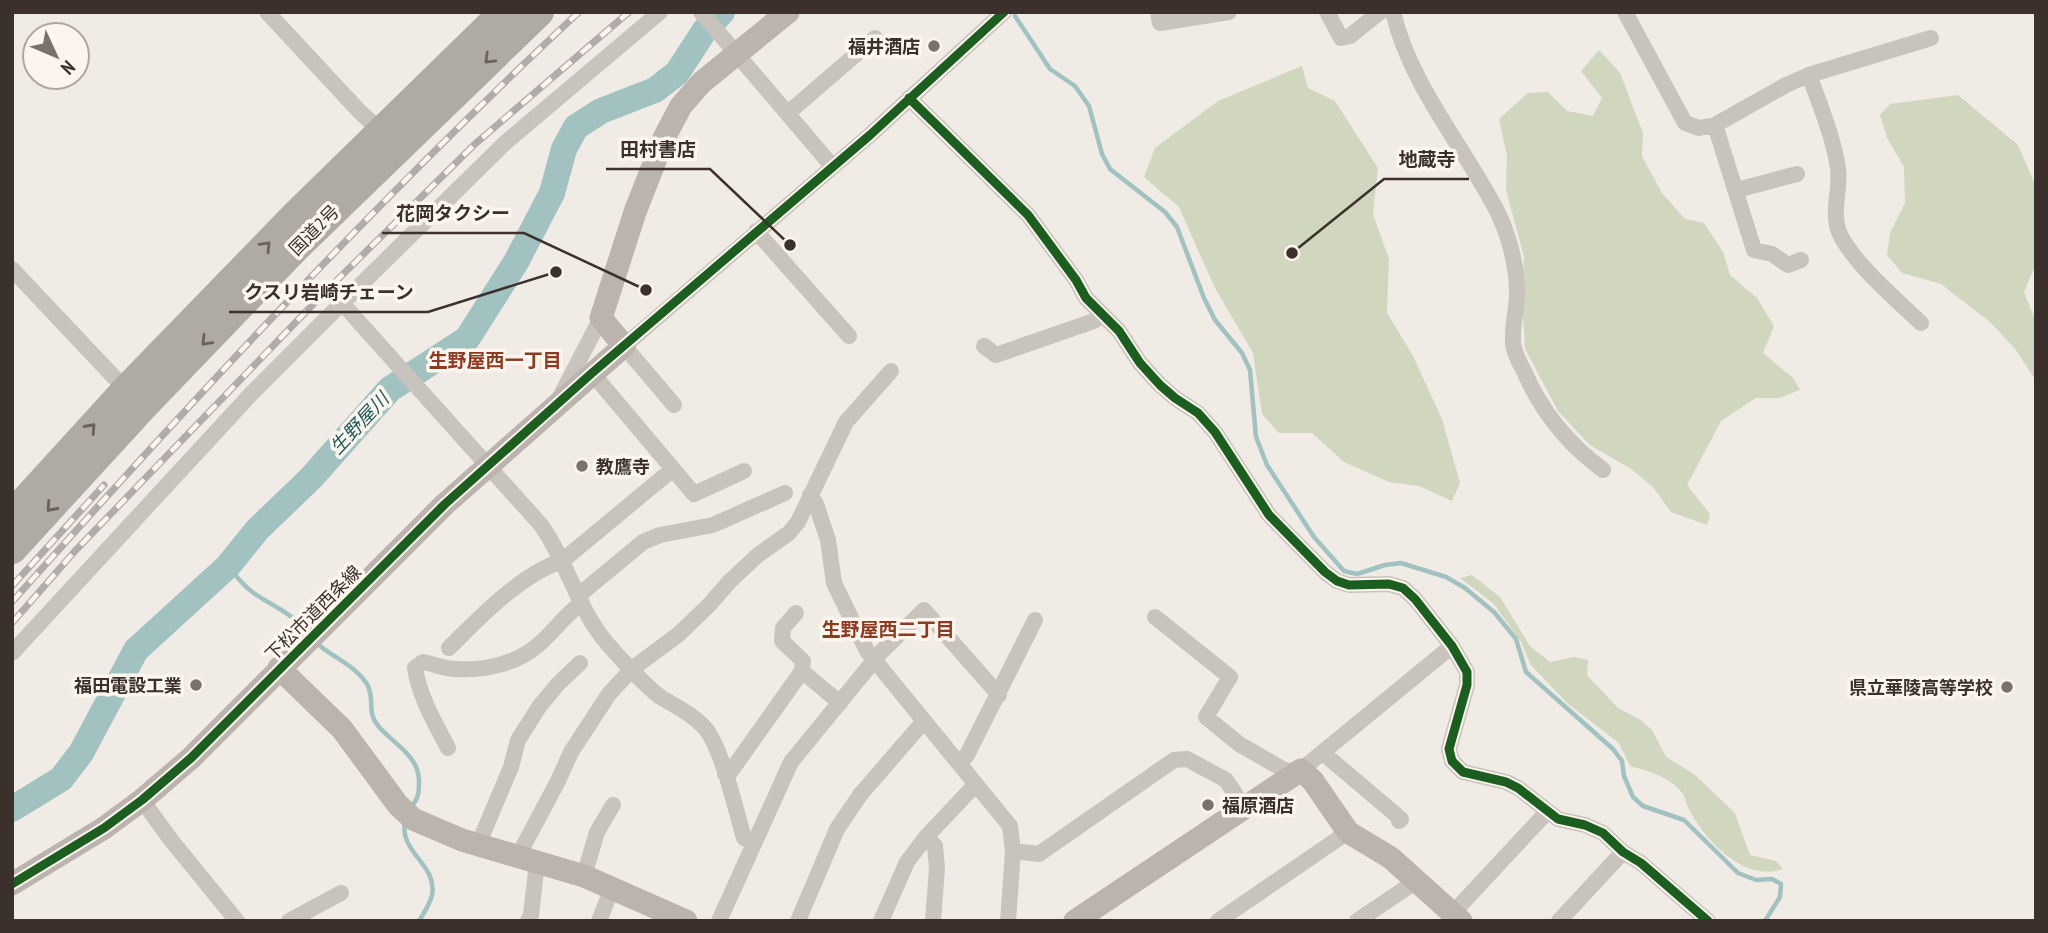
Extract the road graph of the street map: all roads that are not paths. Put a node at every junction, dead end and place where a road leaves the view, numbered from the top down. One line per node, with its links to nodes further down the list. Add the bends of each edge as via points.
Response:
1 (267, 12): 21 (street)
2 (504, 12): 21 (highway, 国道2号)
3 (538, 12): 21 (highway, 国道2号, one-way to 21)
4 (660, 12): 28 (street, via 505,143)
5 (788, 12): 16 (street)
6 (1004, 12): 18 (street)
7 (1158, 12): 8 (street, via 1160,23)
8 (1229, 12)
9 (1327, 12): 10 (street, via 1341,38)
10 (1380, 12)
11 (1392, 12): 42 (street, via 1403,49 1507,235 1517,293 1513,344 1530,386 1564,436)
12 (1625, 12): 20 (street, via 1685,124 1699,128)
13 (702, 13): 16 (street)
14 (875, 38): 19 (street)
15 (1931, 38): 17 (street)
16 (737, 53): 19 (street); 30 (street, via 681,106 664,138)
17 (1809, 75): 20 (street); 31 (street, via 1839,170 1838,230 1862,264)
18 (909, 99): 22 (street); 29 (street, via 1028,215)
19 (788, 113): 22 (street)
20 (1715, 125): 24 (street)
21 (390, 141): 37 (highway, 国道2号, via 296,215)
22 (832, 166): 25 (street)
23 (1797, 174): 24 (street)
24 (1737, 190): 26 (street, via 1754,250 1772,254 1788,265)
25 (756, 231): 32 (street); 33 (street)
26 (1801, 260)
27 (12, 269): 37 (street)
28 (342, 303): 40 (street); 55 (street, via 251,394)
29 (1101, 315): 34 (street, via 996,355); 53 (street, via 1160,384 1215,432 1269,515 1325,572 1349,585 1403,588)
30 (601, 318): 33 (street); 39 (street)
31 (1921, 323)
32 (849, 336)
33 (624, 346): 36 (street, 下松市道西条線); 38 (street)
34 (984, 346)
35 (891, 371): 45 (street, via 846,422)
36 (592, 373): 39 (street, 下松市道西条線); 41 (street)
37 (135, 398): 46 (highway, 国道2号, one-way to 37); 47 (highway, 国道2号, one-way to 47)
38 (674, 405)
39 (554, 407): 40 (street, 下松市道西条線)
40 (488, 465): 48 (street, via 541,525); 58 (street, 下松市道西条線)
41 (673, 469): 43 (street, via 694,494); 48 (street)
42 (1603, 470)
43 (744, 471)
44 (785, 493): 49 (street, via 713,525 643,542)
45 (810, 495): 56 (street, via 828,540 834,583); 59 (street, via 789,533 739,572 679,634)
46 (12, 515)
47 (12, 549)
48 (562, 561): 49 (street); 54 (street, via 507,594)
49 (580, 599): 59 (street, via 589,619); 64 (street, via 538,646 514,659 479,669 423,662 415,668)
50 (796, 613): 60 (street, via 783,628 782,641 803,661)
51 (1155, 617): 67 (street, via 1230,677 1206,717 1286,771)
52 (1035, 620): 61 (street)
53 (1452, 646): 65 (street); 73 (street, via 1467,672 1450,738 1452,761 1463,772 1518,788)
54 (449, 649)
55 (12, 653)
56 (875, 662): 61 (street, via 924,610); 62 (street); 63 (street)
57 (580, 663): 78 (street, via 539,707 518,740 512,766)
58 (279, 668): 70 (street, 下松市道西条線); 78 (street, via 342,729 413,819)
59 (632, 669): 68 (street, via 706,729); 81 (street, via 609,694 571,752)
60 (802, 671): 62 (street); 68 (street)
61 (999, 695): 66 (street)
62 (840, 703): 77 (street, via 791,761)
63 (924, 721): 66 (street); 94 (street, via 836,829)
64 (448, 748)
65 (1324, 754): 67 (street); 74 (street)
66 (960, 764): 69 (street)
67 (1301, 770): 72 (street); 75 (street)
68 (725, 774): 77 (street, via 744,838)
69 (976, 784): 76 (street); 79 (street, via 1010,826)
70 (142, 800): 84 (street, 下松市道西条線); 88 (street)
71 (613, 805): 82 (street, via 597,832)
72 (1244, 807): 79 (street, via 1226,780 1187,759 1174,760 1039,854); 98 (street)
73 (1547, 812): 80 (street, via 1603,833); 87 (street)
74 (1399, 821)
75 (1348, 832): 83 (street); 99 (street)
76 (926, 837): 95 (street, via 907,862); 96 (street, via 935,846 937,868)
77 (753, 843): 93 (street)
78 (478, 845): 81 (street)
79 (1013, 851): 97 (street)
80 (1623, 852): 101 (street); 102 (street)
81 (528, 859): 82 (street); 90 (street)
82 (584, 877): 85 (street)
83 (1415, 879): 87 (street); 100 (street)
84 (12, 884)
85 (612, 888): 91 (street); 92 (street)
86 (341, 893): 89 (street)
87 (1457, 917)
88 (237, 921)
89 (289, 921)
90 (528, 921)
91 (599, 921)
92 (686, 921)
93 (719, 921)
94 (798, 921)
95 (881, 921)
96 (933, 921)
97 (1008, 921)
98 (1075, 921)
99 (1218, 921)
100 (1357, 921)
101 (1559, 921)
102 (1708, 921)

